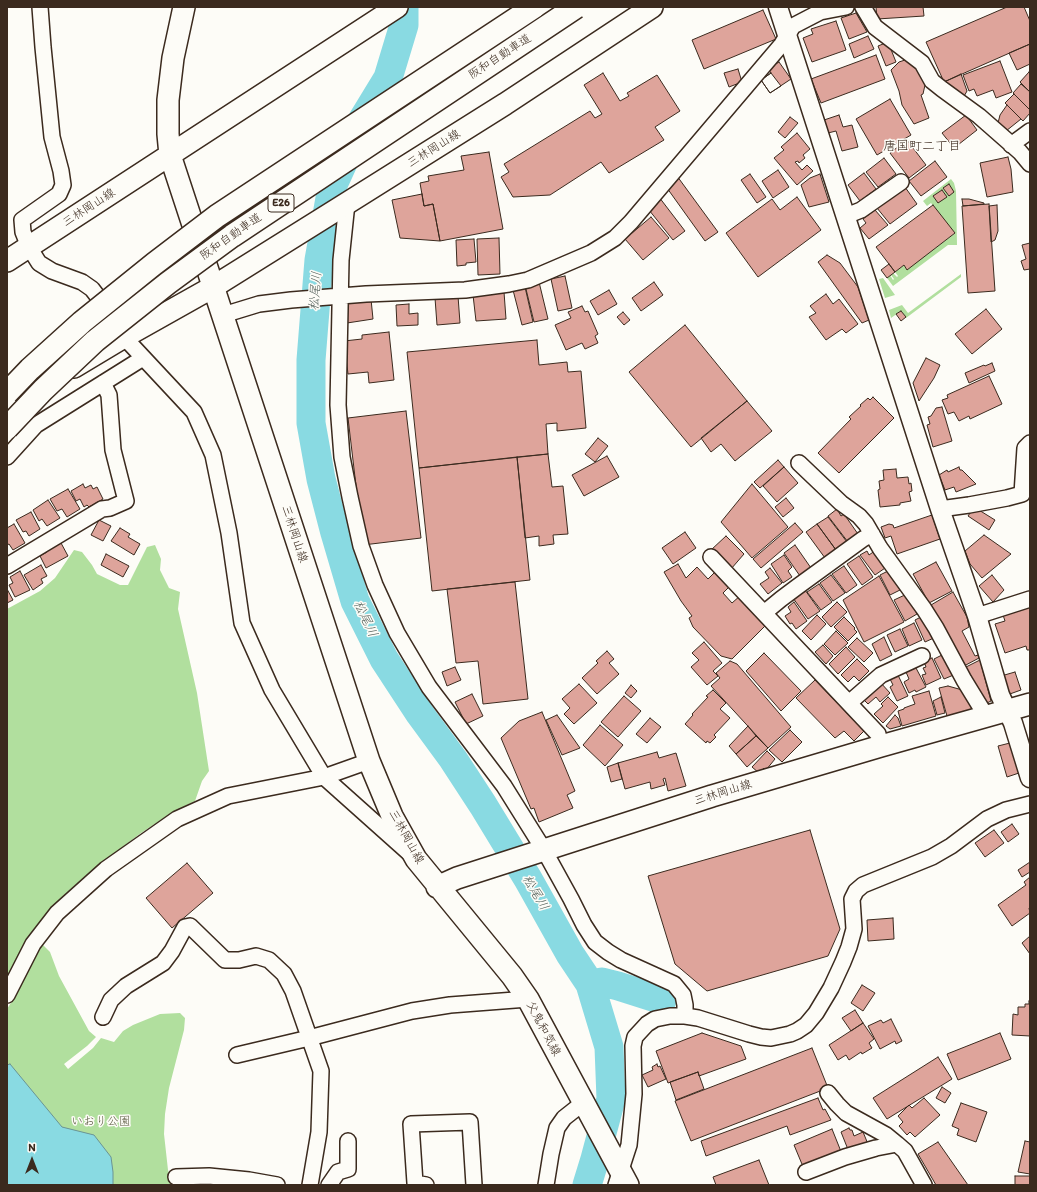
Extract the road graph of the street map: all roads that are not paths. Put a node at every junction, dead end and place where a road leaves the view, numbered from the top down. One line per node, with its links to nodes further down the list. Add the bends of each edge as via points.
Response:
1 (40, 7): 19 (street, via 52,138 63,185 59,194 22,220 23,232)
2 (184, 7): 14 (main road, 三林岡山線, via 173,58 168,100)
3 (397, 7): 10 (main road, 三林岡山線)
4 (534, 7): 27 (highway, 阪和自動車道 / E26, bridge, via 217,216 82,322)
5 (576, 7): 29 (highway, 阪和自動車道 / E26, bridge, via 214,249 95,341)
6 (652, 7): 17 (main road, 三林岡山線, via 505,104)
7 (778, 7): 11 (street)
8 (846, 7): 11 (street, via 820,12 793,26)
9 (863, 7): 13 (street, via 875,27 922,63 932,81 979,116)
10 (379, 13): 14 (main road, 三林岡山線)
11 (787, 35): 18 (street); 22 (street, via 632,222 615,238 591,253 528,280 509,284 464,290)
12 (1030, 131): 13 (street)
13 (1011, 145): 15 (street)
14 (170, 155): 19 (main road, 三林岡山線); 21 (main road, 三林岡山線)
15 (1030, 164)
16 (901, 182): 18 (street, via 862,210)
17 (344, 205): 21 (main road, 三林岡山線); 22 (street)
18 (846, 216): 34 (street)
19 (29, 247): 20 (main road, 三林岡山線); 24 (street, via 39,263 92,289)
20 (7, 262)
21 (213, 287): 23 (main road, 三林岡山線); 24 (main road, 三林岡山線)
22 (336, 297): 23 (street, via 259,304); 51 (street, via 338,405 342,457 361,546 375,585 397,633 429,687 504,786)
23 (223, 315): 47 (main road, 三林岡山線)
24 (124, 337): 25 (street); 28 (main road, 三林岡山線)
25 (143, 358): 26 (street); 48 (street, via 194,412 213,455 229,533 242,622 272,690)
26 (103, 383): 31 (street, via 36,426); 37 (street, via 109,395 113,450 126,501 102,509 35,557)
27 (7, 393)
28 (7, 408)
29 (7, 428)
30 (1030, 442): 33 (street, via 1025,448)
31 (7, 457)
32 (799, 463): 35 (street, via 841,503 859,516)
33 (1026, 496): 34 (street)
34 (940, 509): 40 (street)
35 (872, 534): 39 (street, via 797,587); 45 (street, via 936,628)
36 (711, 557): 39 (street)
37 (7, 566)
38 (1030, 599): 40 (street)
39 (764, 614): 42 (street)
40 (977, 616): 44 (street, via 1000,695)
41 (922, 656): 42 (street, via 881,675)
42 (849, 703): 46 (street, via 878,734)
43 (1030, 704): 44 (main road, 三林岡山線)
44 (1007, 710): 45 (main road, 三林岡山線); 49 (street)
45 (986, 716): 46 (main road, 三林岡山線)
46 (882, 746): 51 (main road, 三林岡山線, via 712,796)
47 (369, 761): 48 (street); 52 (main road, 三林岡山線, via 392,816)
48 (324, 777): 52 (street); 54 (street, via 228,796 177,819 106,869 57,913 33,944)
49 (1030, 778)
50 (1030, 804): 56 (street, via 1006,810 988,819 932,857 856,891 852,898 854,929 845,957 816,1013 797,1031 771,1038)
51 (541, 851): 53 (main road, 三林岡山線); 56 (street, via 595,942 621,960 674,984 683,994)
52 (416, 859): 53 (main road, 三林岡山線)
53 (437, 887): 55 (main road, 父鬼和気線, via 512,976)
54 (7, 995)
55 (528, 999): 58 (street, via 450,1005 412,1011); 61 (main road, 父鬼和気線)
56 (685, 1016): 65 (street, via 655,1019 635,1037 634,1094 629,1144)
57 (103, 1017): 58 (street, via 111,1000 126,986 163,963 184,927 190,926 225,960 256,956 269,960 284,974 293,991)
58 (309, 1038): 59 (street); 69 (street, via 321,1071 319,1132)
59 (236, 1055)
60 (828, 1093): 63 (street, via 846,1113)
61 (586, 1108): 65 (main road, 父鬼和気線); 73 (street, via 564,1118 557,1128)
62 (348, 1141): 70 (street, via 348,1169 338,1172)
63 (897, 1144): 64 (street, via 845,1157); 74 (street, via 905,1151)
64 (806, 1172)
65 (620, 1175)
66 (176, 1177): 67 (street, via 209,1176)
67 (233, 1182): 68 (street, via 249,1180)
68 (277, 1185)
69 (311, 1185)
70 (329, 1185)
71 (426, 1185): 72 (street, via 415,1183 411,1124 470,1122)
72 (474, 1185)
73 (546, 1185)
74 (924, 1185)

